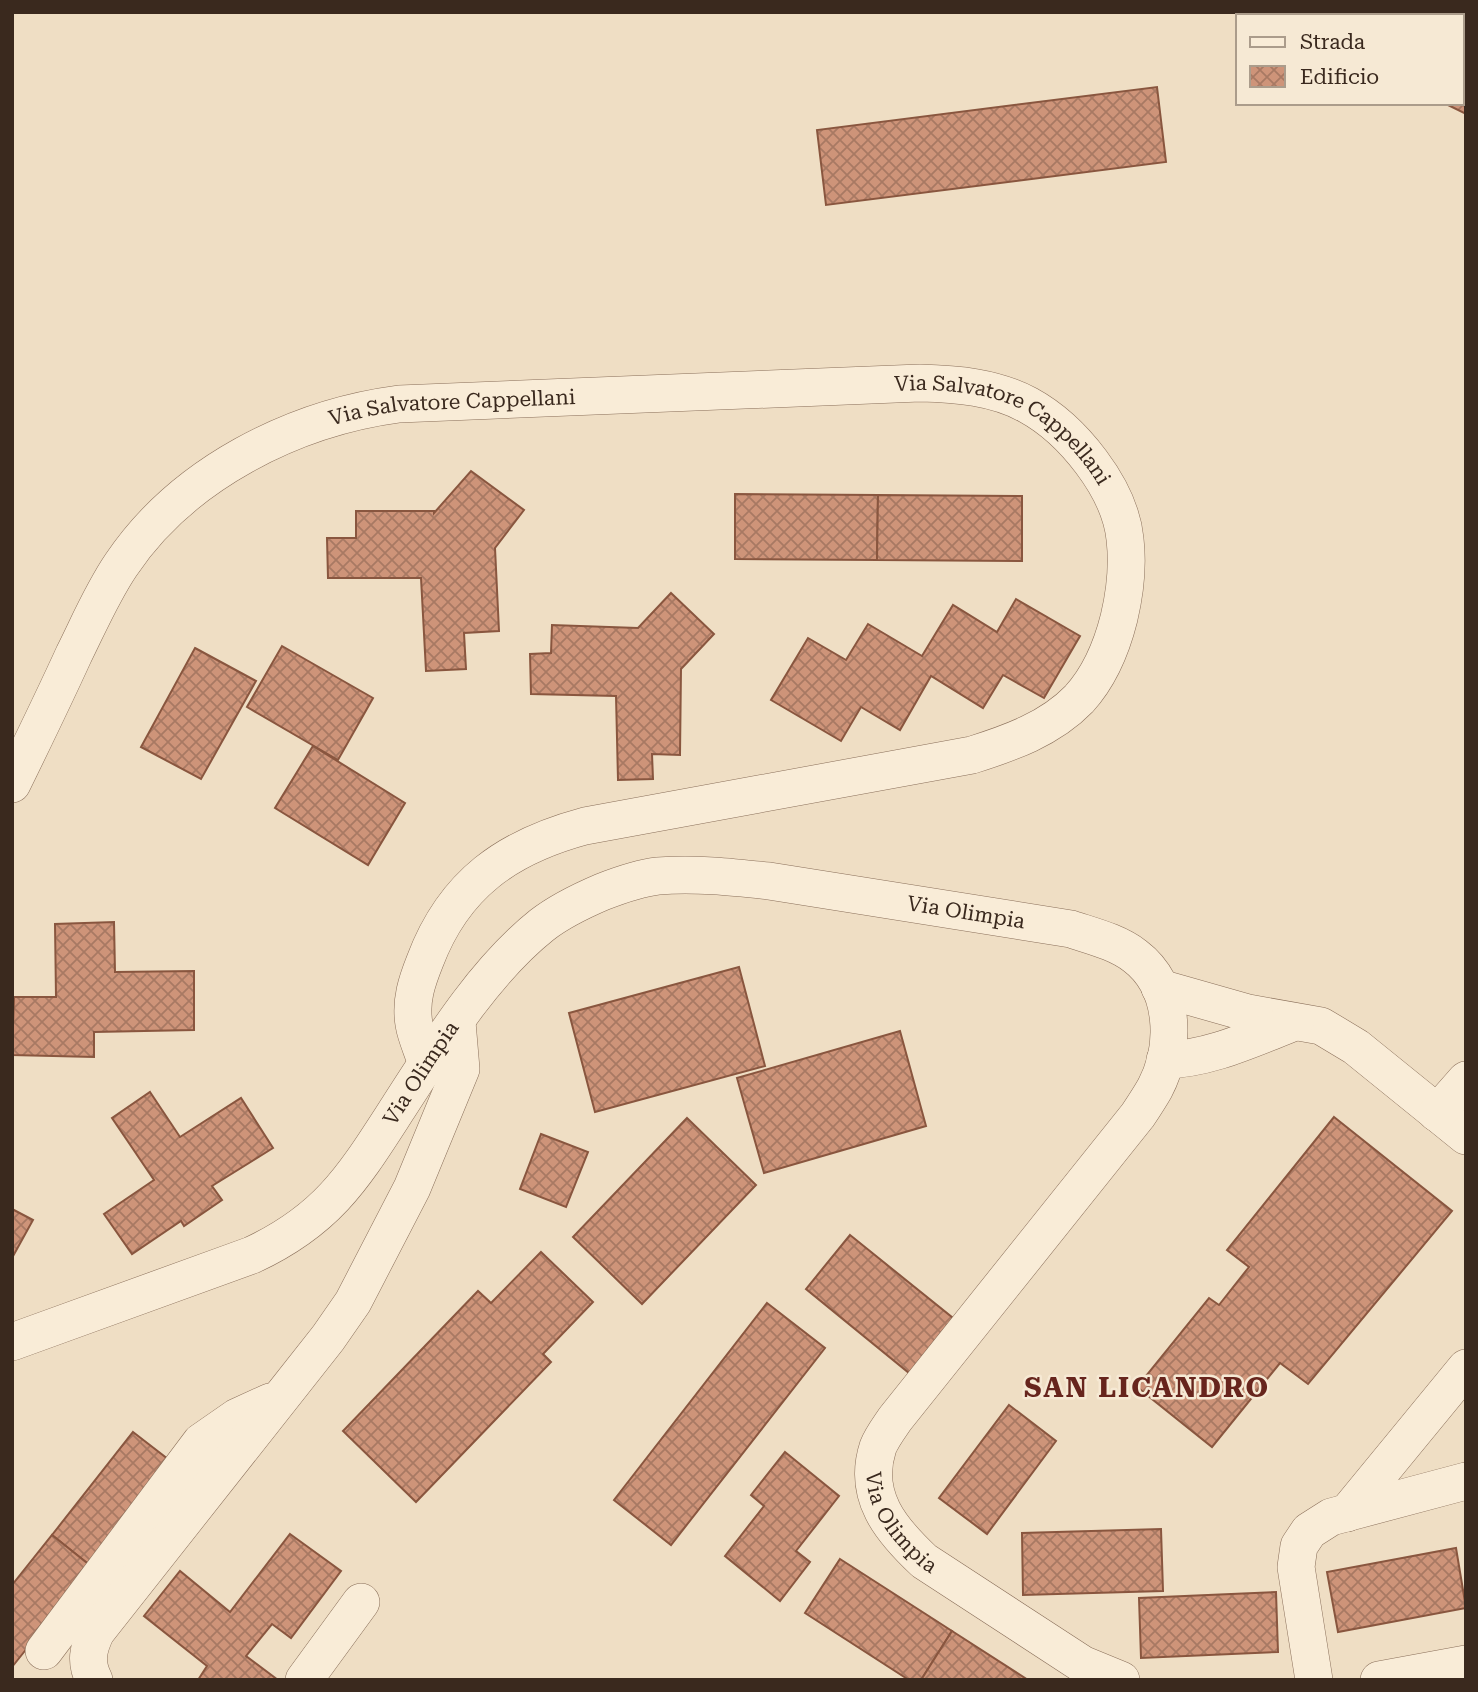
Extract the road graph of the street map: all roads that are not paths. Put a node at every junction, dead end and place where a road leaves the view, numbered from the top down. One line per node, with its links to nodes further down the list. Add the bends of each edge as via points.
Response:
1 (12, 784): 6 (street, Via Salvatore Cappellani, via 100,599 141,539 198,484 241,457 326,419 363,409 435,402 957,384 992,390 1028,405 1080,448 1117,507 1125,537 1126,569 1114,638 1079,698 1050,722 1013,742 972,755 585,826 550,835 512,853 478,878 431,943 414,988 414,1023)
2 (1160, 988): 3 (street, Via Olimpia, via 1134,955 1070,929 769,881 655,876 620,884 544,923 514,949); 4 (street); 5 (street, Via Olimpia, via 1170,1029)
3 (457, 1022): 6 (street, Via Olimpia); 12 (street, via 461,1069 412,1188 353,1302)
4 (1295, 1022): 5 (street, via 1219,1050); 8 (street, via 1321,1026 1356,1047)
5 (1165, 1060): 20 (street, Via Olimpia, via 1138,1115 895,1419 879,1445 873,1471 886,1520 924,1561 1082,1664)
6 (427, 1065): 10 (street, Via Olimpia, via 371,1153 326,1208 304,1227 252,1255)
7 (1466, 1080): 8 (street)
8 (1437, 1113): 9 (street)
9 (1466, 1136)
10 (12, 1342)
11 (1466, 1368): 14 (street)
12 (281, 1398): 16 (street, via 236,1417 201,1443); 18 (street, via 96,1632 88,1649 88,1668)
13 (1466, 1480): 14 (street)
14 (1347, 1513): 21 (street, via 1309,1531 1299,1546 1296,1567)
15 (361, 1602): 19 (street)
16 (44, 1651)
17 (1466, 1664): 22 (street)
18 (94, 1680)
19 (304, 1680)
20 (1121, 1680)
21 (1314, 1680)
22 (1379, 1680)

